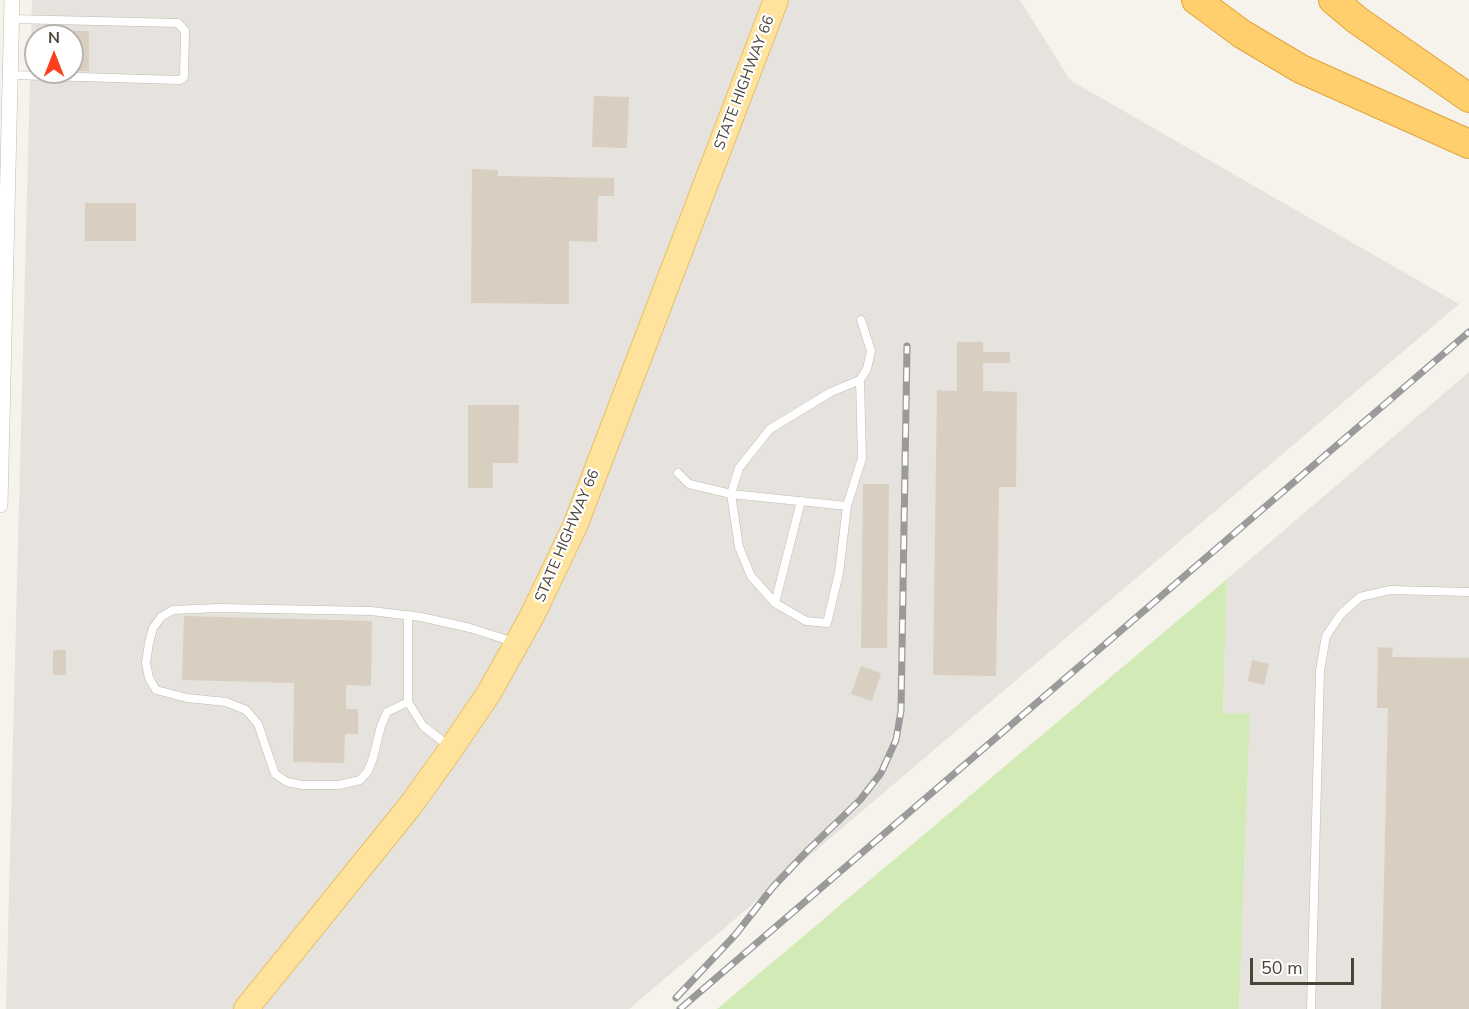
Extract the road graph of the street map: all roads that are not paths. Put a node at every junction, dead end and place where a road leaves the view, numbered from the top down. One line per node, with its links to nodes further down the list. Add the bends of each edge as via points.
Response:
1 (12, 0): 5 (street)
2 (776, 0): 22 (main road, STATE HIGHWAY 66, via 575,526)
3 (1196, 0): 10 (highway, via 1301,69)
4 (1333, 0): 9 (highway)
5 (12, 19): 6 (street); 7 (lane, via 178,23 185,31 184,77 180,80)
6 (6, 40): 7 (street)
7 (11, 75): 8 (street)
8 (5, 92): 11 (street)
9 (1469, 98)
10 (1469, 144)
11 (4, 155): 17 (street)
12 (861, 320): 13 (lane, via 871,351)
13 (860, 380): 15 (lane, via 831,392 770,429 739,468); 18 (lane, via 861,458)
14 (678, 473): 15 (lane, via 689,484)
15 (731, 494): 16 (lane); 20 (lane, via 739,547 751,576)
16 (801, 501): 18 (lane); 20 (lane)
17 (0, 505)
18 (847, 506): 20 (lane, via 839,573 827,623 806,621)
19 (1469, 592): 26 (lane, via 1390,590 1360,597 1341,614 1326,636 1320,671)
20 (775, 603)
21 (408, 615): 22 (lane, via 470,628); 23 (lane); 23 (lane, via 371,611 173,610 153,628 146,663 156,690 225,702 246,710 258,724 275,774 287,782 339,784 360,780 374,758 387,712)
22 (518, 644): 24 (main road, STATE HIGHWAY 66)
23 (408, 702): 24 (lane, via 423,726)
24 (452, 748): 25 (main road, STATE HIGHWAY 66)
25 (246, 1009)
26 (1311, 1009)

